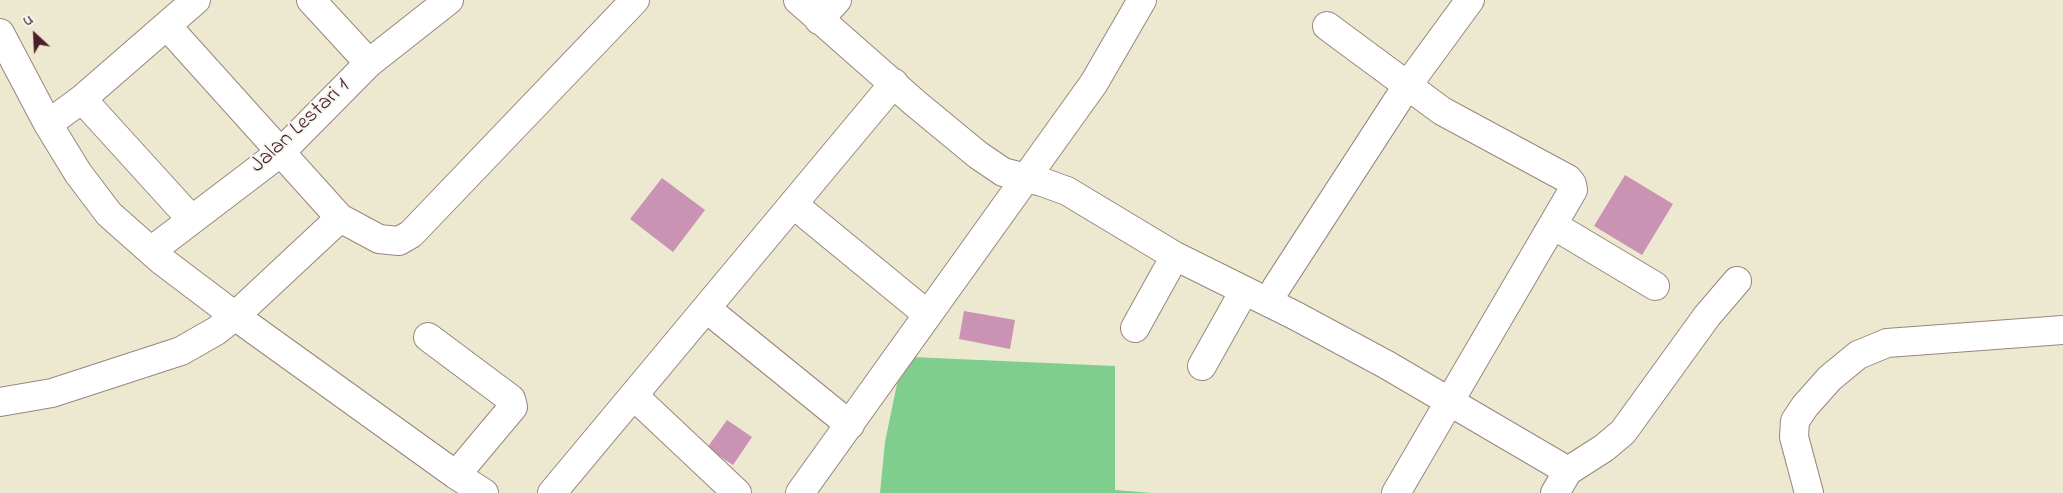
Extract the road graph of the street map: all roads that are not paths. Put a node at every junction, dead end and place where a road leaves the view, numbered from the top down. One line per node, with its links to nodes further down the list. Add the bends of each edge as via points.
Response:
1 (196, 0): 9 (street)
2 (311, 0): 12 (street)
3 (449, 0): 12 (street, Jalan Lestari 1)
4 (635, 0): 20 (street, via 411,234 399,241 379,239)
5 (798, 0): 8 (street)
6 (1142, 0): 18 (street, via 1094,83)
7 (1470, 0): 14 (street)
8 (828, 10): 13 (street)
9 (167, 26): 15 (street); 17 (street)
10 (1328, 26): 14 (street)
11 (0, 33): 16 (street)
12 (369, 63): 17 (street, Jalan Lestari 1)
13 (894, 84): 18 (street, via 978,155 1003,172); 19 (street)
14 (1407, 86): 22 (street, via 1442,111 1568,179 1573,190); 27 (street)
15 (82, 99): 16 (street); 21 (street)
16 (50, 123): 23 (street, via 78,173 109,214)
17 (281, 152): 20 (street); 21 (street, Jalan Lestari 1)
18 (1025, 178): 24 (street, via 1067,192); 30 (street)
19 (793, 204): 29 (street); 30 (street)
20 (340, 218): 31 (street)
21 (192, 220): 23 (street, Jalan Lestari 1)
22 (1553, 225): 26 (street); 38 (street)
23 (151, 252): 31 (street)
24 (1175, 256): 28 (street); 32 (street)
25 (1737, 281): 41 (street, via 1707,316 1623,432)
26 (1655, 286)
27 (1276, 288)
28 (1244, 291): 35 (street); 38 (street, via 1387,365)
29 (707, 308): 36 (street); 39 (street)
30 (927, 314): 39 (street)
31 (235, 316): 37 (street, via 181,351 52,393); 40 (street)
32 (1135, 328)
33 (2063, 330): 47 (street, via 1887,343 1858,355 1830,378 1795,421 1794,437)
34 (428, 337): 40 (street, via 513,403)
35 (1202, 366)
36 (634, 396): 43 (street); 44 (street)
37 (0, 402)
38 (1449, 402): 41 (street); 46 (street)
39 (850, 425): 45 (street)
40 (456, 475): 42 (street)
41 (1562, 482)
42 (484, 493)
43 (552, 493)
44 (737, 493)
45 (800, 493)
46 (1396, 493)
47 (1809, 493)

